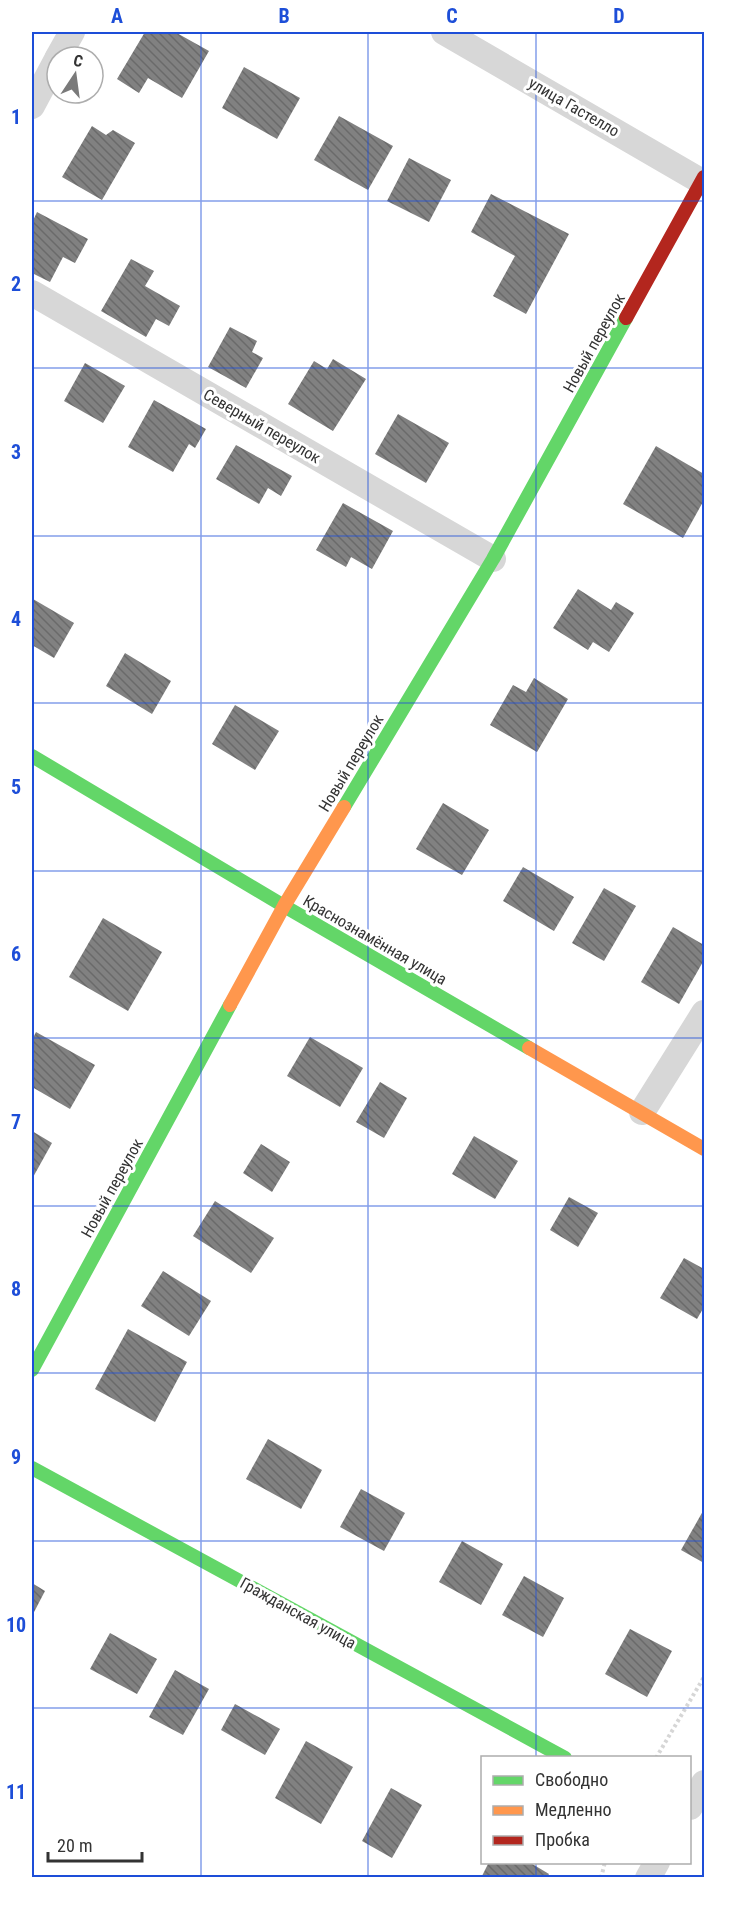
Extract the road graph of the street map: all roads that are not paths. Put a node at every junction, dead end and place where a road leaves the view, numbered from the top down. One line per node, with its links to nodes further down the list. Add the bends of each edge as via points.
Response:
1 (444, 32): 4 (street, улица Гастелло)
2 (45, 82): 3 (street)
3 (32, 106)
4 (704, 180): 6 (street, Новый переулок)
5 (32, 293): 6 (street, Северный переулок)
6 (493, 559): 8 (street, Новый переулок)
7 (32, 756): 8 (street, Краснознамённая улица)
8 (284, 906): 10 (street, Краснознамённая улица); 12 (street, Новый переулок)
9 (705, 1013): 10 (street)
10 (642, 1112): 11 (street, Краснознамённая улица)
11 (705, 1149)
12 (32, 1370)
13 (32, 1468): 14 (street, Гражданская улица)
14 (561, 1756)
15 (656, 1864): 16 (street)
16 (648, 1878)

